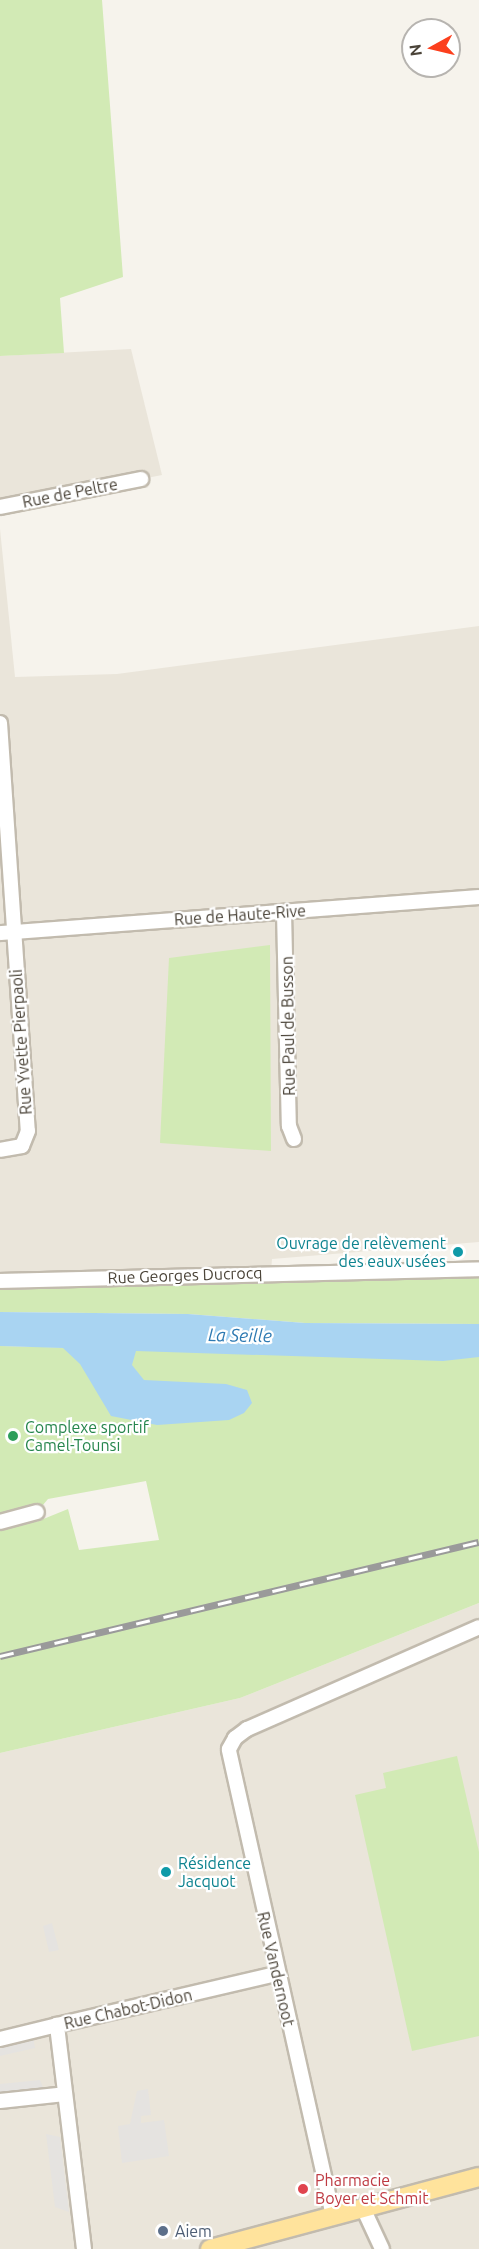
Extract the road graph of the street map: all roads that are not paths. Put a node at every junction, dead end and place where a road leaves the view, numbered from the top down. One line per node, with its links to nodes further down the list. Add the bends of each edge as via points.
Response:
1 (141, 479): 2 (street, Rue de Peltre)
2 (0, 507)
3 (0, 723): 6 (street, Rue Yvette Pierpaoli)
4 (479, 897): 5 (street, Rue de Haute-Rive)
5 (284, 912): 6 (street, Rue de Haute-Rive); 7 (street, Rue Paul de Busson, via 289,1126)
6 (6, 933): 8 (street, Rue Yvette Pierpaoli, via 28,1131 22,1146)
7 (294, 1139)
8 (0, 1150)
9 (479, 1269): 10 (street, Rue Georges Ducrocq)
10 (0, 1281)
11 (37, 1512): 12 (street)
12 (0, 1522)
13 (479, 1628): 14 (street, Rue Vandernoot, via 235,1738 229,1761)
14 (277, 1974): 15 (street, Rue Chabot-Didon); 21 (street, Rue Vandernoot)
15 (57, 2025): 16 (street); 17 (street, Rue Chabot-Didon)
16 (0, 2039)
17 (65, 2094): 18 (street); 22 (street, Rue Chabot-Didon)
18 (0, 2101)
19 (479, 2177): 20 (main road)
20 (363, 2208): 21 (main road); 24 (street)
21 (333, 2217): 23 (main road)
22 (84, 2249)
23 (210, 2249)
24 (382, 2249)

